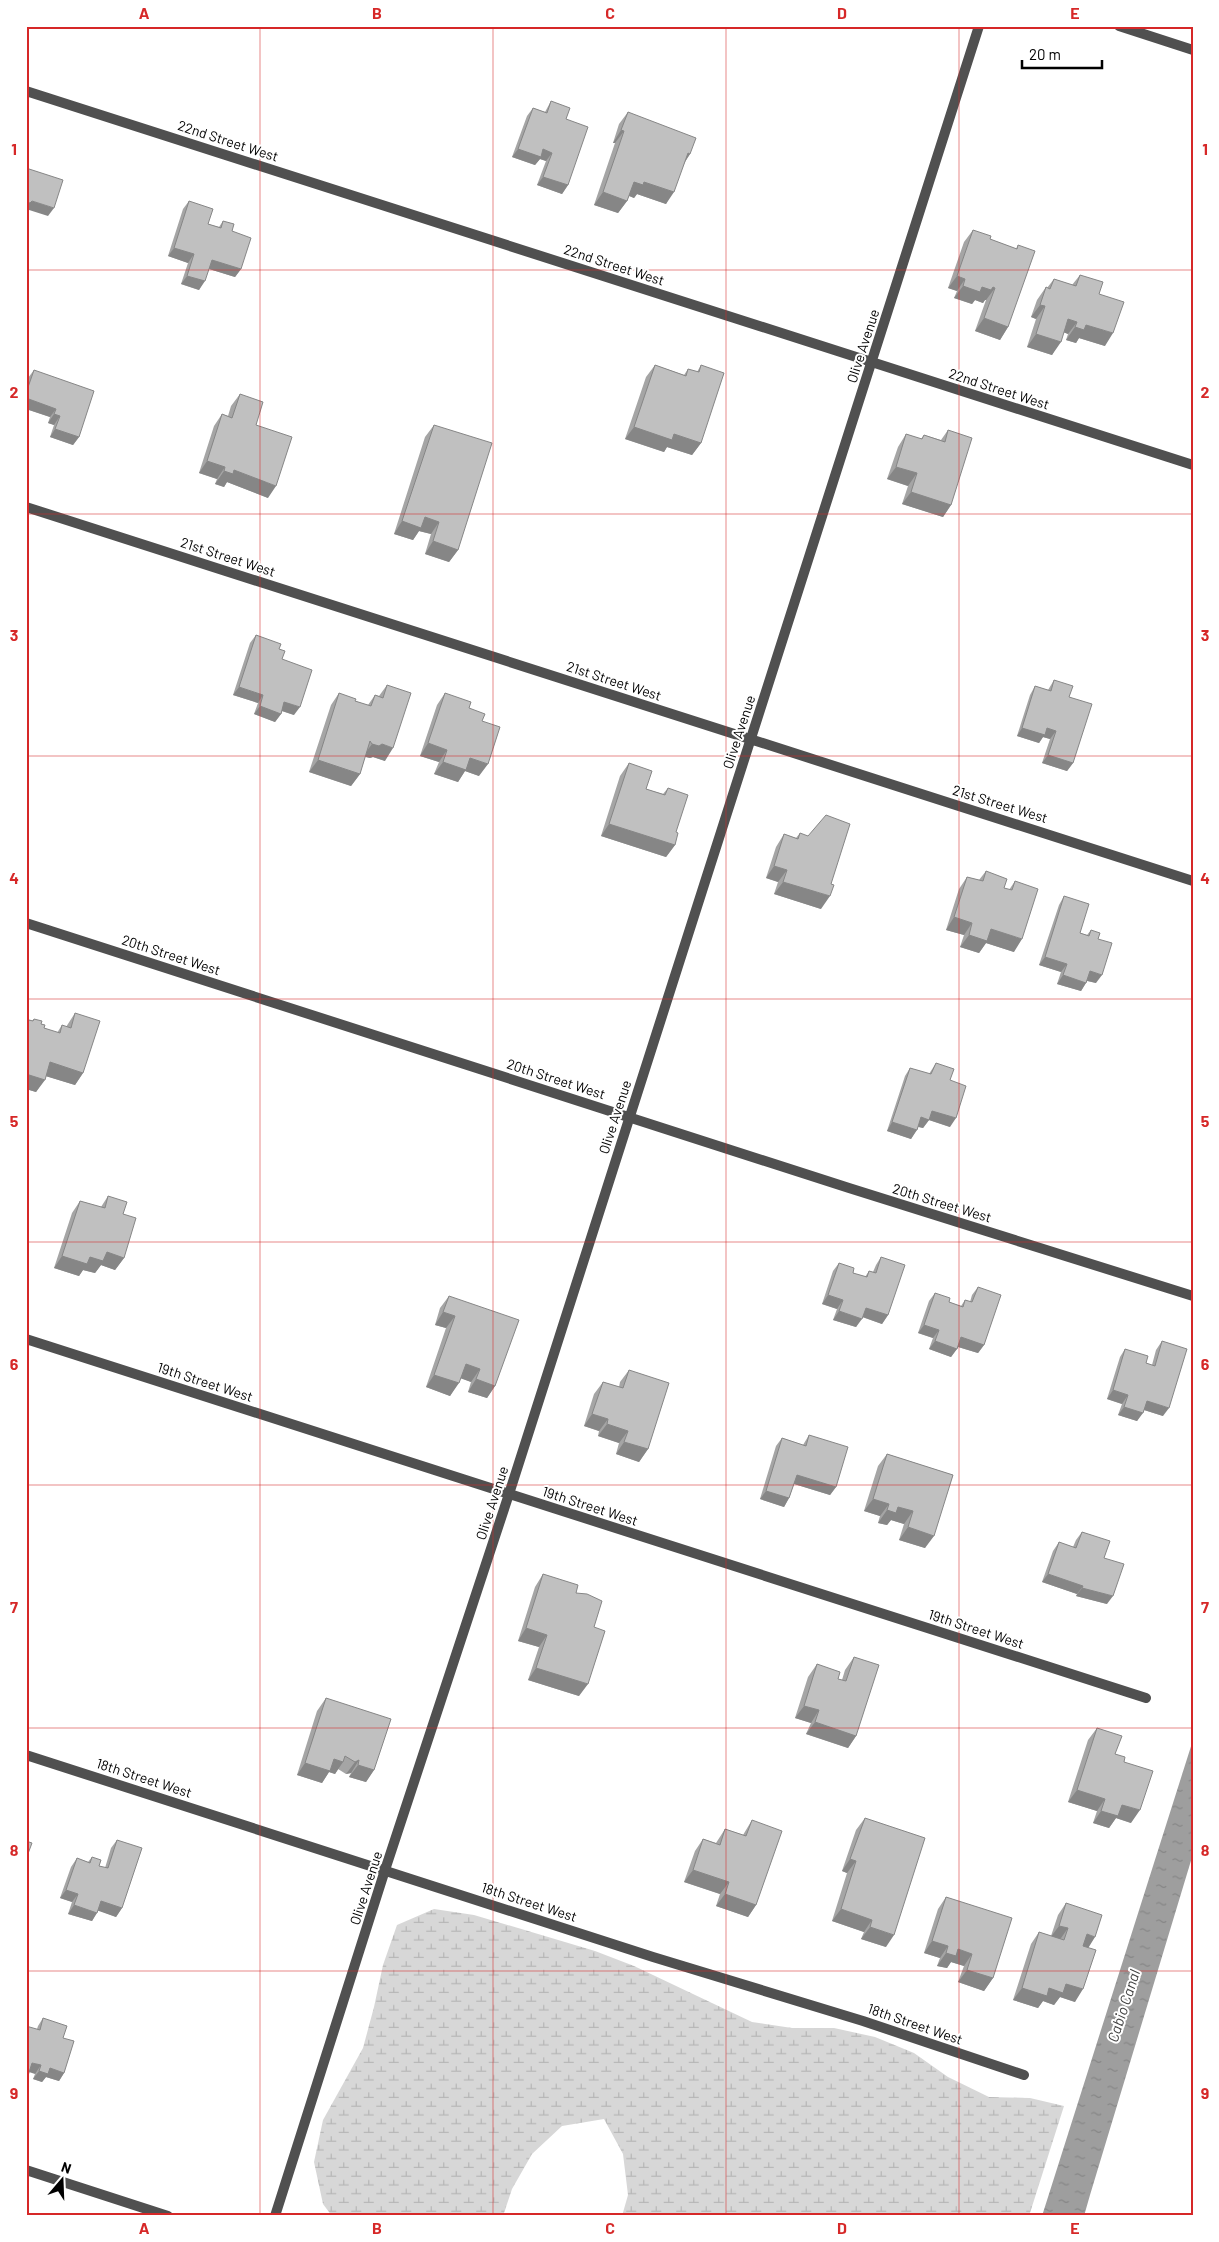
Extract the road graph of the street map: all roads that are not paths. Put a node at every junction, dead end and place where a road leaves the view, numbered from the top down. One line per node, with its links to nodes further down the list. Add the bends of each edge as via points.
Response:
1 (979, 26): 5 (street, Olive Avenue)
2 (1119, 26): 3 (street)
3 (1193, 50)
4 (26, 91): 5 (street, 22nd Street West)
5 (872, 362): 6 (street, 22nd Street West); 8 (street, Olive Avenue)
6 (1193, 466)
7 (26, 507): 8 (street, 21st Street West)
8 (751, 740): 9 (street, 21st Street West); 11 (street, Olive Avenue)
9 (1193, 881)
10 (26, 923): 11 (street, 20th Street West)
11 (629, 1117): 12 (street, 20th Street West); 14 (street, Olive Avenue)
12 (1193, 1296)
13 (26, 1339): 14 (street, 19th Street West)
14 (509, 1494): 15 (street, 19th Street West); 17 (street, Olive Avenue)
15 (1146, 1698)
16 (26, 1754): 17 (street, 18th Street West)
17 (386, 1870): 18 (street, 18th Street West); 21 (street, Olive Avenue)
18 (1024, 2075)
19 (26, 2170): 20 (street)
20 (168, 2216)
21 (275, 2216)

